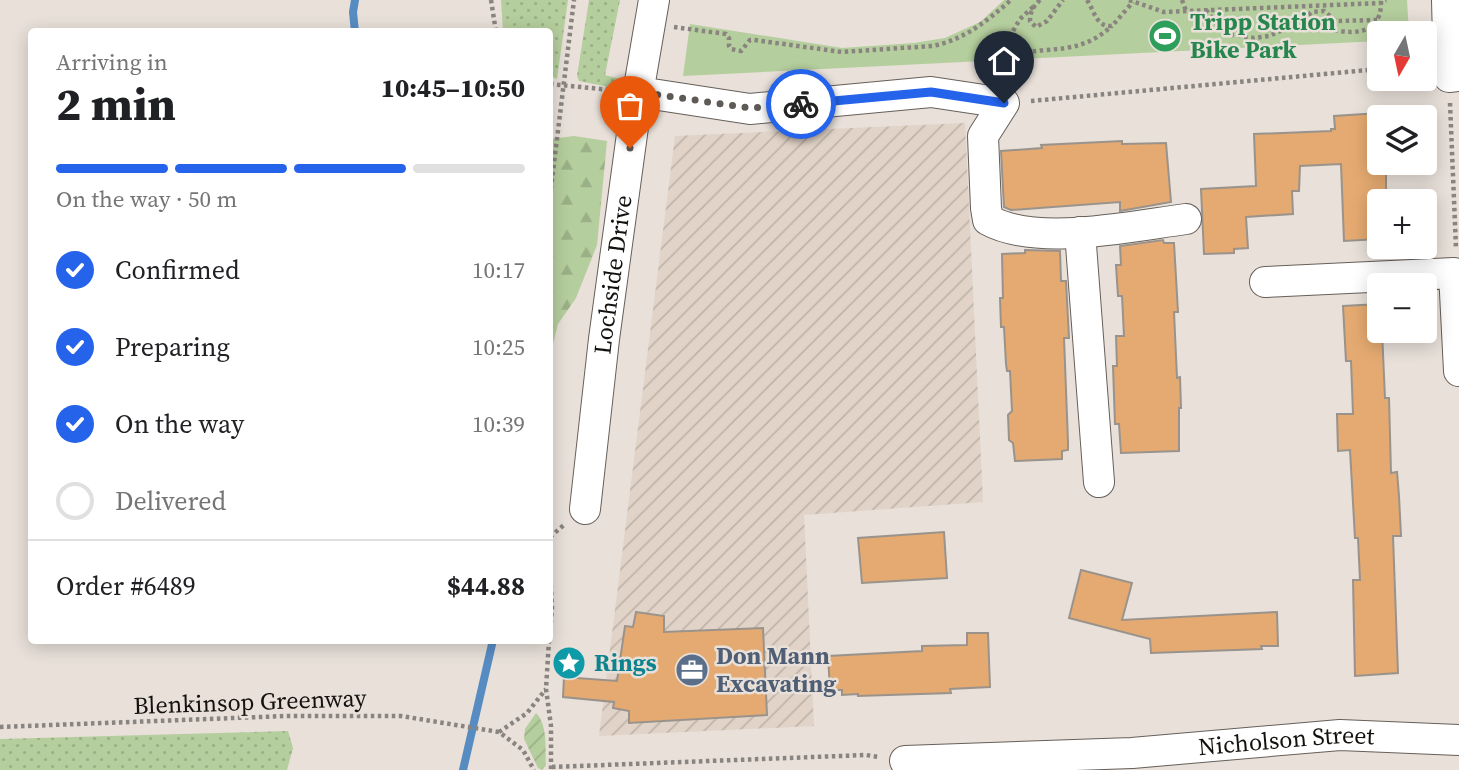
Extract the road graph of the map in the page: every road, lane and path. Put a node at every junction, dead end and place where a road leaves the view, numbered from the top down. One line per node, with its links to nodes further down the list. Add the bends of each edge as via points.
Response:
1 (491, 0): 19 (path)
2 (574, 0): 23 (path)
3 (1011, 0): 15 (path, via 982,25 945,43 842,52 754,40 736,51 726,34)
4 (1040, 0): 12 (path)
5 (1063, 0): 12 (path, via 1040,27 1030,21)
6 (1087, 0): 18 (path, via 1099,23)
7 (1182, 0): 14 (path)
8 (1447, 0): 21 (street)
9 (1134, 1): 14 (path, via 1164,12); 18 (path)
10 (1383, 1): 11 (path); 16 (path)
11 (1359, 2): 13 (path)
12 (1033, 7): 18 (path, via 1009,38 1011,46 1023,52 1069,49 1086,44)
13 (1206, 10): 14 (path); 17 (path, via 1221,29 1233,35 1263,38)
14 (1186, 11)
15 (652, 12): 24 (street, Lochside Drive)
16 (1378, 20): 17 (path, via 1373,27 1356,32); 17 (path, via 1336,21 1324,11 1312,12)
17 (1299, 23)
18 (1112, 26)
19 (495, 28)
20 (1367, 70): 25 (path)
21 (1454, 76): 29 (path)
22 (553, 85): 23 (path)
23 (561, 86): 24 (path); 26 (path)
24 (639, 92): 25 (street, via 750,108 931,92); 33 (street, Lochside Drive)
25 (1004, 103): 28 (street, via 983,136 988,220 1003,228 1032,232)
26 (553, 166)
27 (1186, 219): 28 (street)
28 (1080, 232): 32 (street)
29 (1454, 273): 30 (street); 31 (street)
30 (1265, 282)
31 (1459, 371)
32 (1099, 482)
33 (585, 509)
34 (549, 644): 35 (path)
35 (546, 689): 37 (path, via 527,713); 40 (path)
36 (0, 727): 37 (path, Blenkinsop Greenway, via 401,716)
37 (499, 732): 41 (path, via 523,750)
38 (1459, 740): 39 (street, Nicholson Street, via 1340,735 1132,753)
39 (905, 761): 40 (path, via 866,755)
40 (551, 768)
41 (534, 770)

